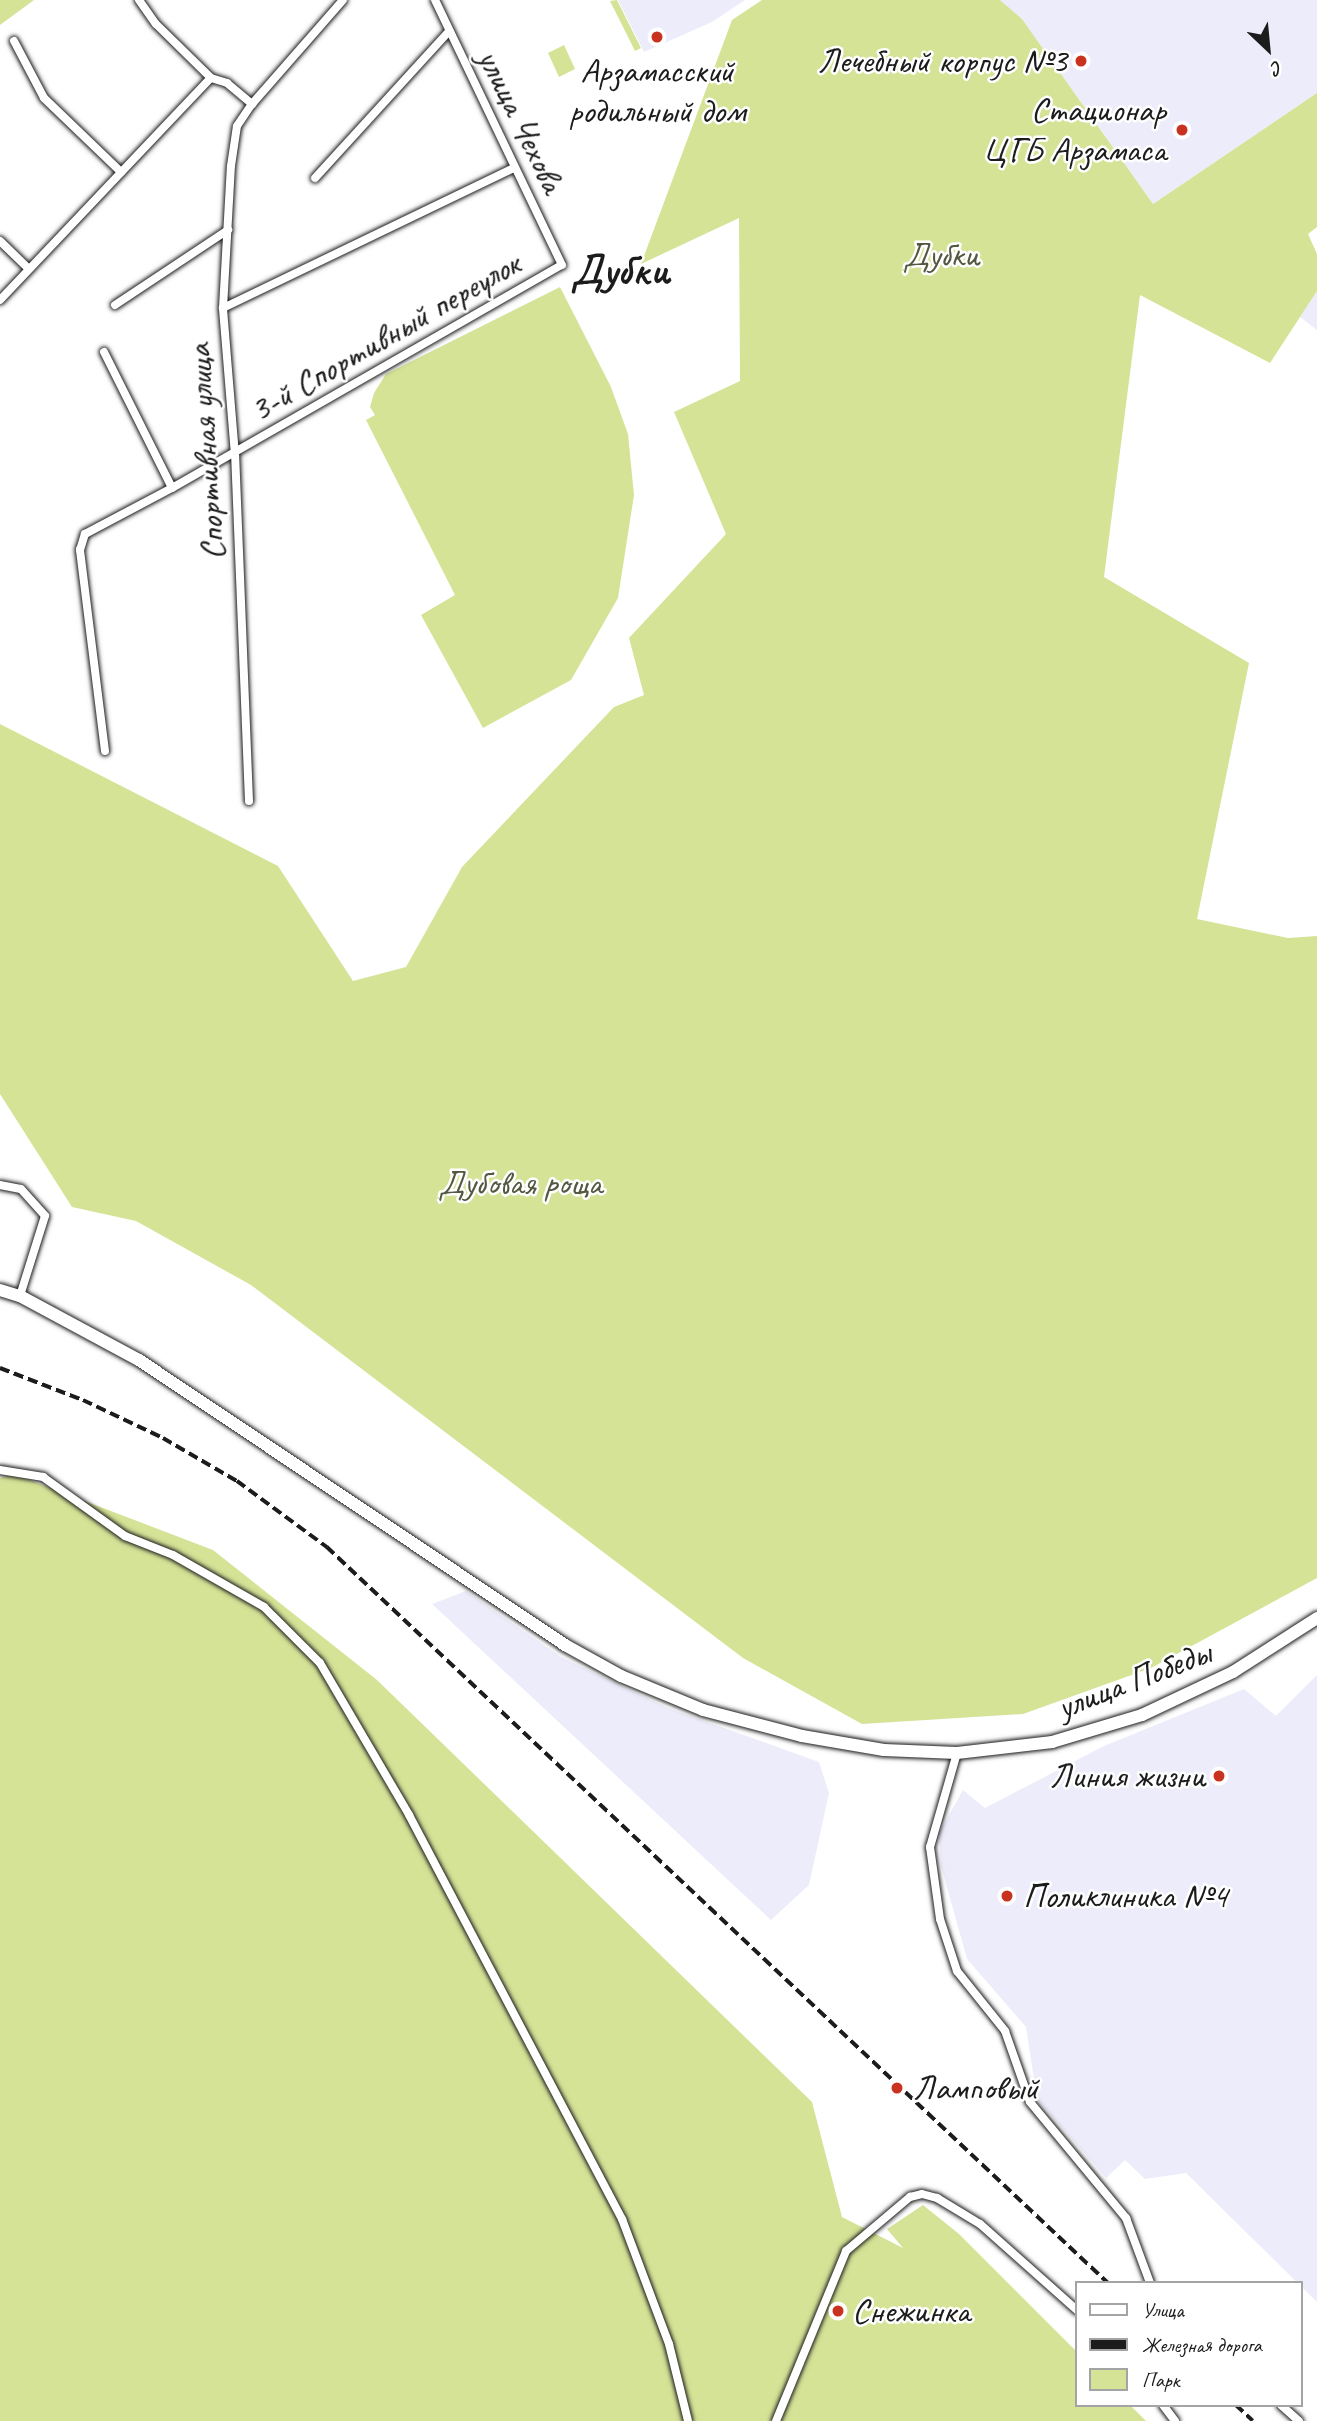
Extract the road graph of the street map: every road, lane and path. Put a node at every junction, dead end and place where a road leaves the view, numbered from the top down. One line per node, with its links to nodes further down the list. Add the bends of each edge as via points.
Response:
1 (139, 0): 6 (street, via 156,24)
2 (343, 0): 7 (street, Спортивная улица)
3 (435, 0): 4 (street, улица Чехова)
4 (449, 31): 8 (street, улица Чехова); 10 (street)
5 (14, 41): 9 (street, via 44,98)
6 (211, 78): 7 (street, via 227,83); 9 (street)
7 (252, 104): 11 (street, Спортивная улица, via 237,126)
8 (513, 168): 13 (street, улица Чехова); 17 (street)
9 (121, 172): 14 (street)
10 (315, 178)
11 (228, 230): 16 (street); 17 (street, Спортивная улица)
12 (0, 241): 14 (street)
13 (562, 265): 19 (street, 3-й Спортивный переулок)
14 (29, 268): 15 (street)
15 (0, 300)
16 (115, 305)
17 (223, 308): 19 (street, Спортивная улица)
18 (104, 352): 20 (street)
19 (235, 455): 20 (street, 3-й Спортивный переулок); 22 (street, Спортивная улица)
20 (172, 488): 21 (street, 3-й Спортивный переулок, via 85,534 80,550)
21 (105, 751)
22 (249, 801)
23 (0, 1185): 25 (street, via 21,1189 45,1216)
24 (0, 1290): 25 (street, улица Победы)
25 (20, 1296): 28 (street, улица Победы, via 139,1360 565,1645 621,1676 703,1710 802,1736 884,1750)
26 (0, 1470): 32 (street, via 43,1477 125,1536 173,1555 264,1607 320,1663 409,1815 622,2219 670,2344)
27 (1317, 1618): 28 (street, улица Победы, via 1233,1672 1142,1715 1052,1742)
28 (957, 1753): 29 (street, via 930,1847 940,1919 957,1971 1005,2031 1030,2102 1126,2218)
29 (1149, 2281)
30 (1076, 2308): 33 (street, via 980,2224 937,2198 910,2197 846,2250)
31 (1283, 2407): 34 (street)
32 (688, 2421)
33 (776, 2421)
34 (1299, 2421)

